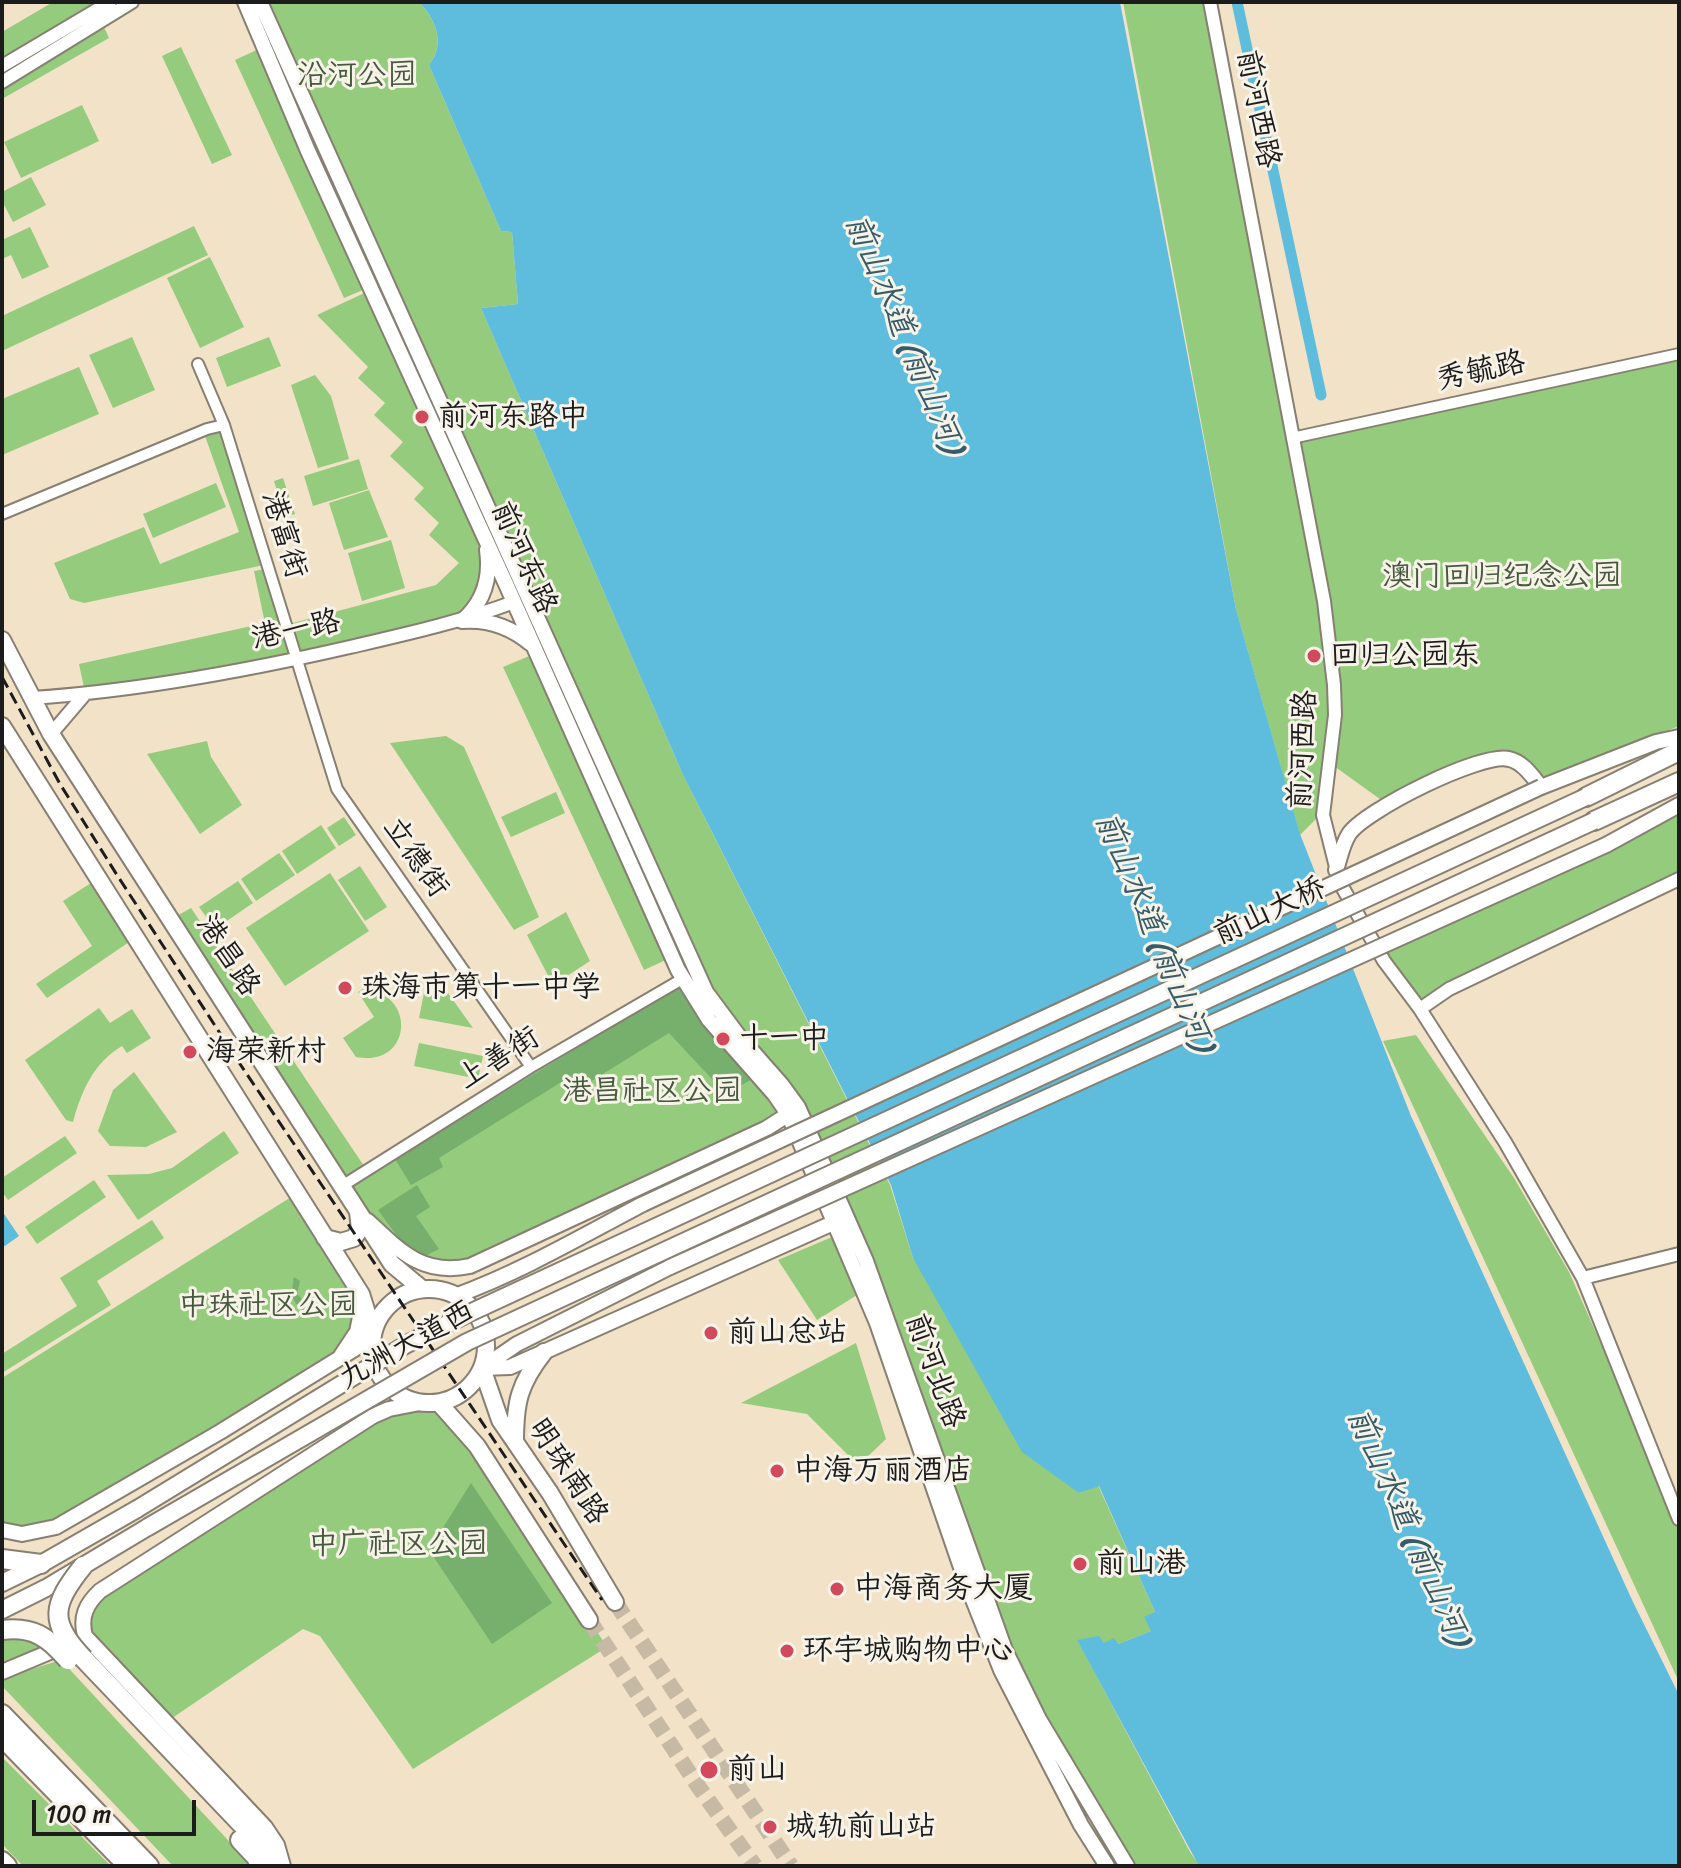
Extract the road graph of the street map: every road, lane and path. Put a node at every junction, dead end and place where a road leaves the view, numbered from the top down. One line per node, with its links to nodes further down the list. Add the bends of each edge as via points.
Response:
1 (110, 2): 6 (street)
2 (132, 2): 7 (street)
3 (245, 2): 13 (main road, 前河东路)
4 (260, 2): 35 (main road, 前河东路, via 706,992 782,1085)
5 (1210, 2): 11 (street, 前河西路)
6 (2, 66)
7 (2, 82)
8 (1679, 354): 11 (street, 秀毓路)
9 (198, 364): 10 (street, 港富街)
10 (224, 425): 12 (street); 18 (street, 港富街)
11 (1292, 438): 30 (street, 前河西路, via 1324,601 1334,685 1323,815)
12 (2, 514)
13 (479, 524): 14 (main road, 前河东路); 15 (main road, via 489,565 487,584 473,612)
14 (514, 602): 15 (street, 港一路); 17 (main road, 前河东路)
15 (462, 621): 17 (main road, via 509,629); 18 (street, 港一路)
16 (2, 640): 20 (main road, 港昌路)
17 (536, 651): 32 (main road, 前河东路)
18 (296, 659): 19 (street, 港一路); 34 (street, 立德街, via 337,789)
19 (85, 694): 20 (street, 港一路); 22 (street)
20 (31, 698): 22 (main road, 港昌路)
21 (2, 728): 41 (main road)
22 (51, 734): 38 (main road, 港昌路)
23 (1679, 737): 26 (main road)
24 (1679, 751): 27 (highway)
25 (1679, 782): 29 (highway)
26 (1541, 787): 30 (main road, via 1512,759 1478,762 1396,800 1359,824 1349,834); 46 (main road, bridge)
27 (1586, 797): 36 (main road, 前山大桥, bridge)
28 (1679, 805): 50 (main road, bridge, via 1606,845 670,1267 517,1344)
29 (1594, 821): 37 (main road, 前山大桥, bridge)
30 (1336, 870): 33 (street, 前河西路, via 1384,961)
31 (1679, 879): 33 (street, via 1449,989)
32 (684, 978): 34 (street, 上善街); 35 (main road, 前河东路, via 709,1020)
33 (1420, 1009): 43 (street, 前河西路)
34 (531, 1067): 38 (street, 上善街)
35 (793, 1111): 39 (main road, via 767,1128 453,1270 424,1265); 40 (main road, 前河北路)
36 (847, 1138): 57 (main road, 九洲大道西, bridge, via 407,1344)
37 (856, 1164): 58 (main road, 九洲大道西, bridge, via 467,1342)
38 (342, 1186): 39 (main road, 港昌路)
39 (358, 1211): 41 (main road, via 360,1229 354,1238); 44 (main road, 港昌路, via 392,1264)
40 (841, 1220): 48 (main road); 75 (main road, 前河北路, via 1001,1670); 76 (main road, 前河北路, via 875,1287 1005,1650 1039,1719)
41 (325, 1238): 45 (main road)
42 (1679, 1254): 43 (street)
43 (1583, 1278): 54 (street, 前河西路)
44 (422, 1289): 46 (main road); 47 (main road, via 391,1302)
45 (361, 1294): 47 (main road); 49 (main road, via 358,1332)
46 (455, 1296): 50 (main road, via 479,1319 485,1335)
47 (373, 1332): 49 (main road); 51 (main road, via 371,1351 381,1378 402,1397)
48 (544, 1352): 50 (main road, via 510,1367); 53 (main road, via 522,1384 515,1406)
49 (342, 1356): 55 (main road, via 56,1527 22,1534)
50 (482, 1368): 52 (main road, via 472,1384); 53 (main road, 明珠南路, via 500,1420)
51 (420, 1403): 52 (main road); 64 (main road, via 373,1416 100,1591 88,1602 82,1623)
52 (439, 1403): 62 (main road, 明珠南路, via 477,1446)
53 (515, 1442): 60 (main road, 明珠南路)
54 (1679, 1519)
55 (2, 1530)
56 (2, 1559): 57 (highway)
57 (41, 1564): 59 (main road, 九洲大道西)
58 (83, 1566): 61 (main road, 九洲大道西); 65 (highway, bridge, via 64,1592 58,1615)
59 (2, 1583)
60 (615, 1602)
61 (2, 1610)
62 (589, 1620)
63 (2, 1630): 65 (highway, bridge, via 28,1629 45,1636)
64 (85, 1636): 66 (main road); 74 (main road, via 265,1827 277,1845)
65 (79, 1663): 73 (highway); 74 (highway)
66 (2, 1672)
67 (2, 1714): 72 (highway)
68 (2, 1737): 71 (highway)
69 (2, 1861): 70 (highway)
70 (7, 1866)
71 (128, 1866)
72 (149, 1866)
73 (260, 1866)
74 (280, 1866)
75 (1107, 1866)
76 (1127, 1866)

